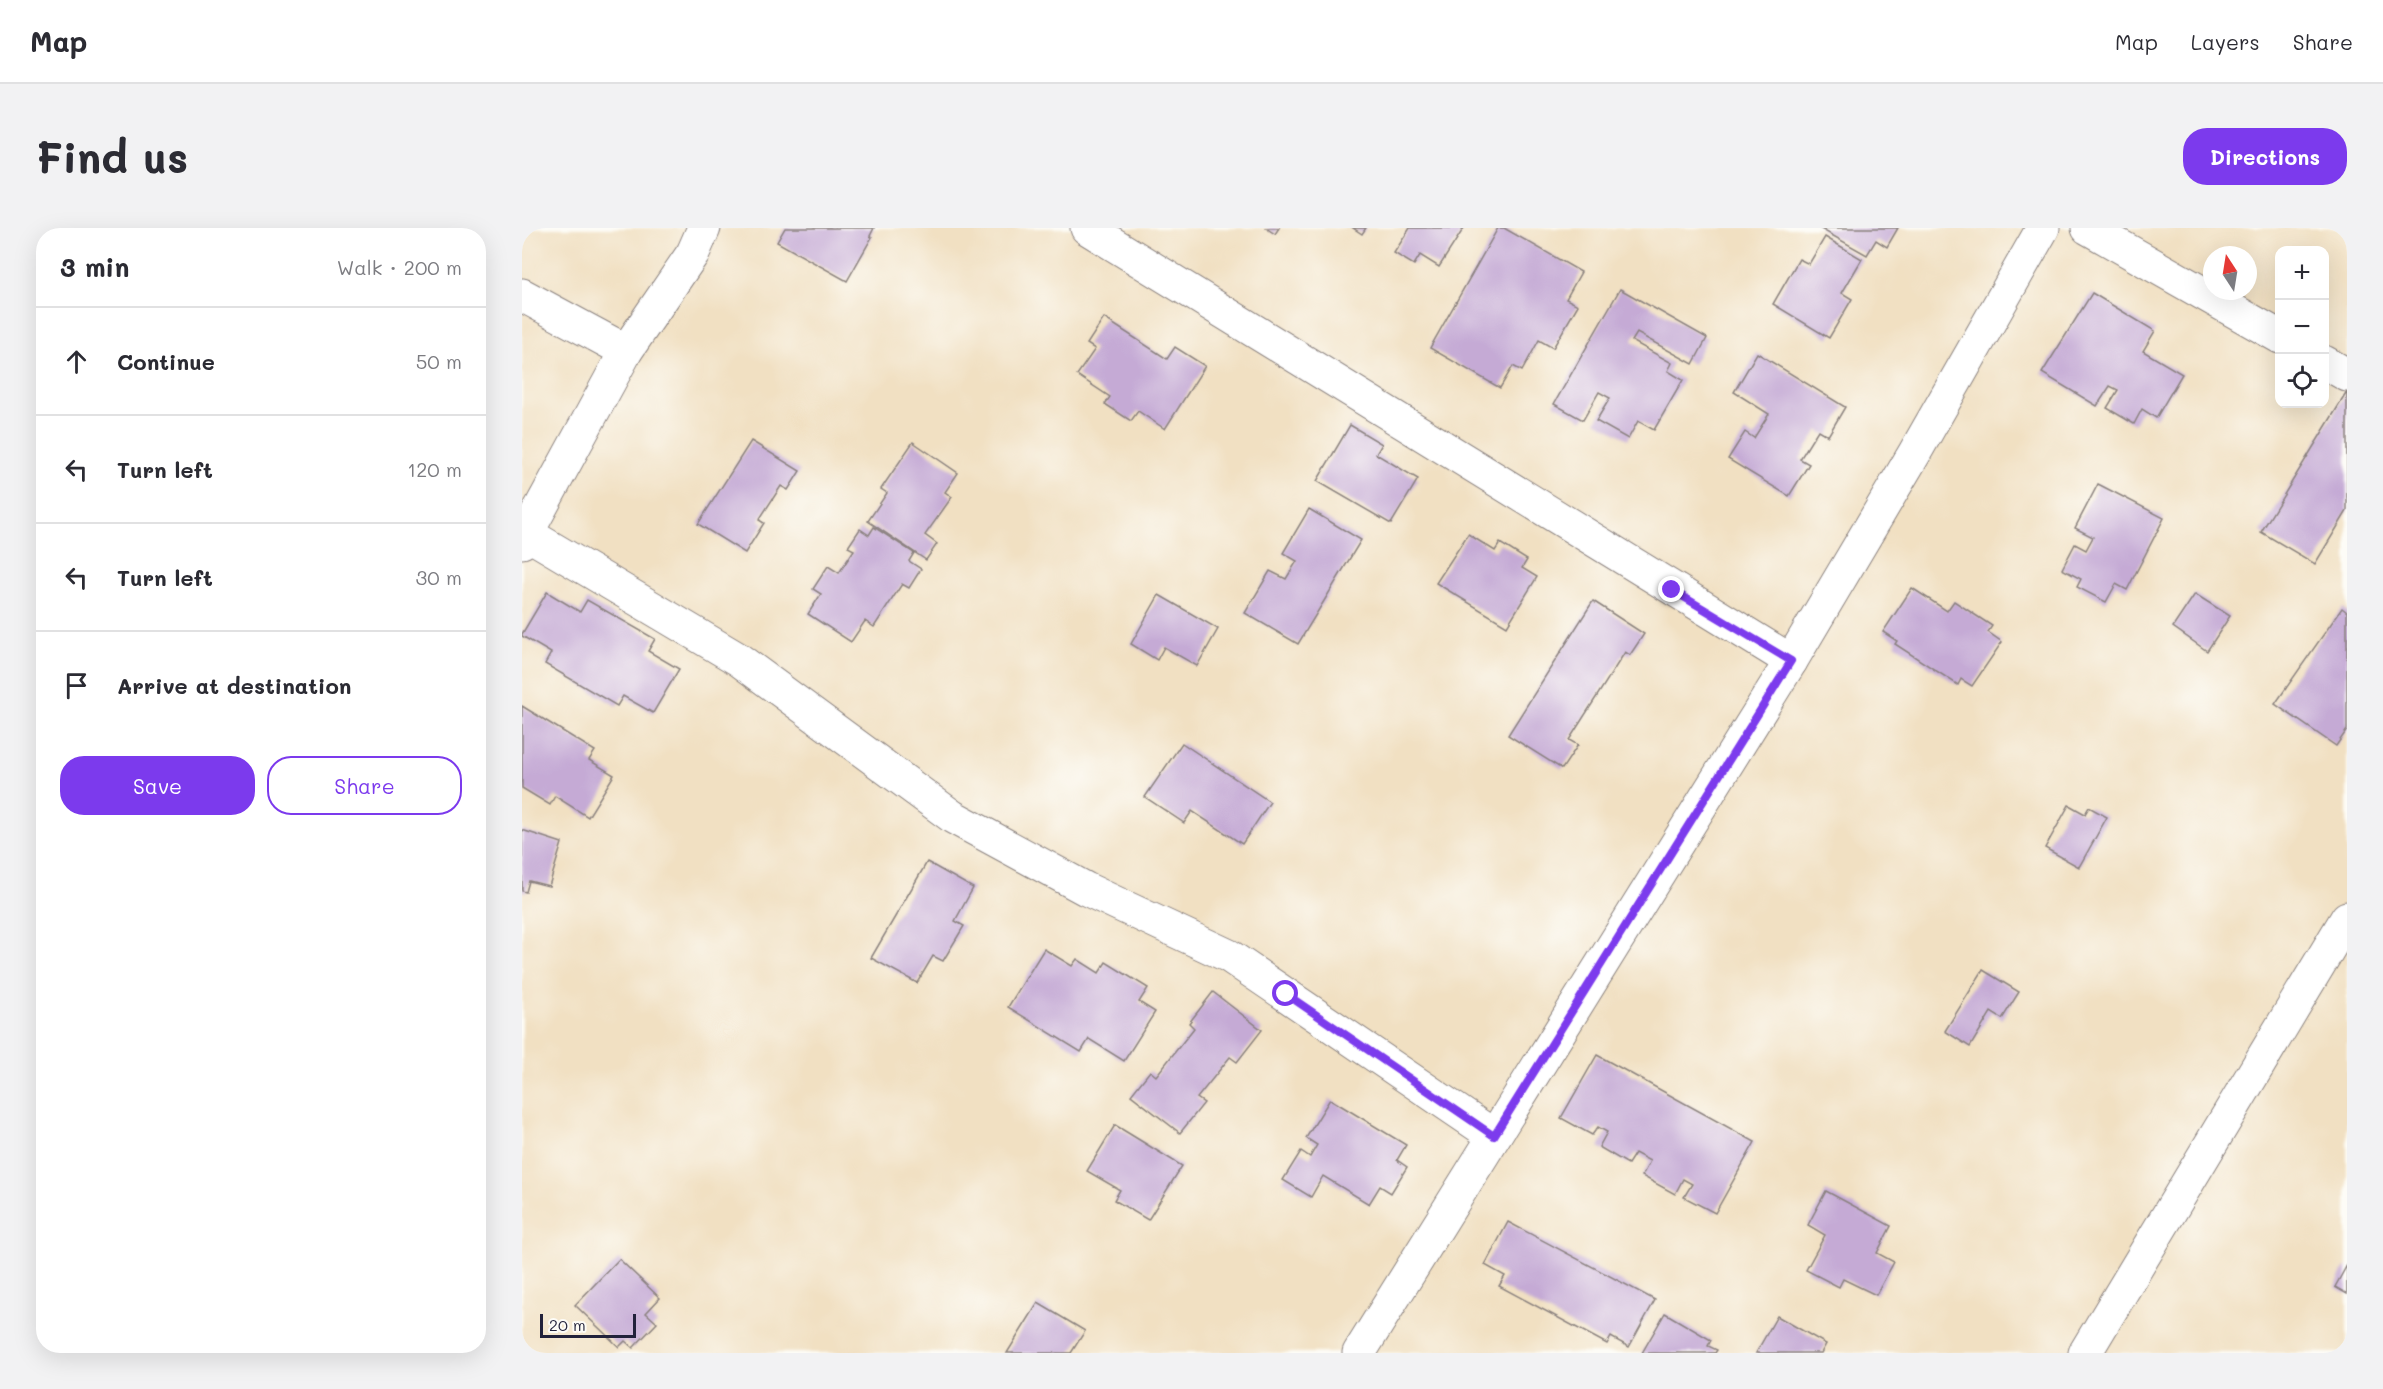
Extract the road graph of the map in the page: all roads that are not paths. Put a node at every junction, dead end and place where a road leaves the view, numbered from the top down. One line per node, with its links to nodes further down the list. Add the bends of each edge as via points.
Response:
1 (704, 228): 7 (street, via 693,253)
2 (1087, 228): 11 (street)
3 (2043, 228): 11 (street)
4 (2088, 228): 6 (street)
5 (522, 294): 7 (street)
6 (2275, 334)
7 (626, 351): 10 (street)
8 (2329, 364): 9 (street)
9 (2347, 375)
10 (524, 537): 13 (street, via 738,659 953,817 1086,889 1229,956)
11 (1791, 661): 13 (street)
12 (2347, 918): 15 (street)
13 (1494, 1136): 14 (street)
14 (1359, 1353)
15 (2085, 1353)

